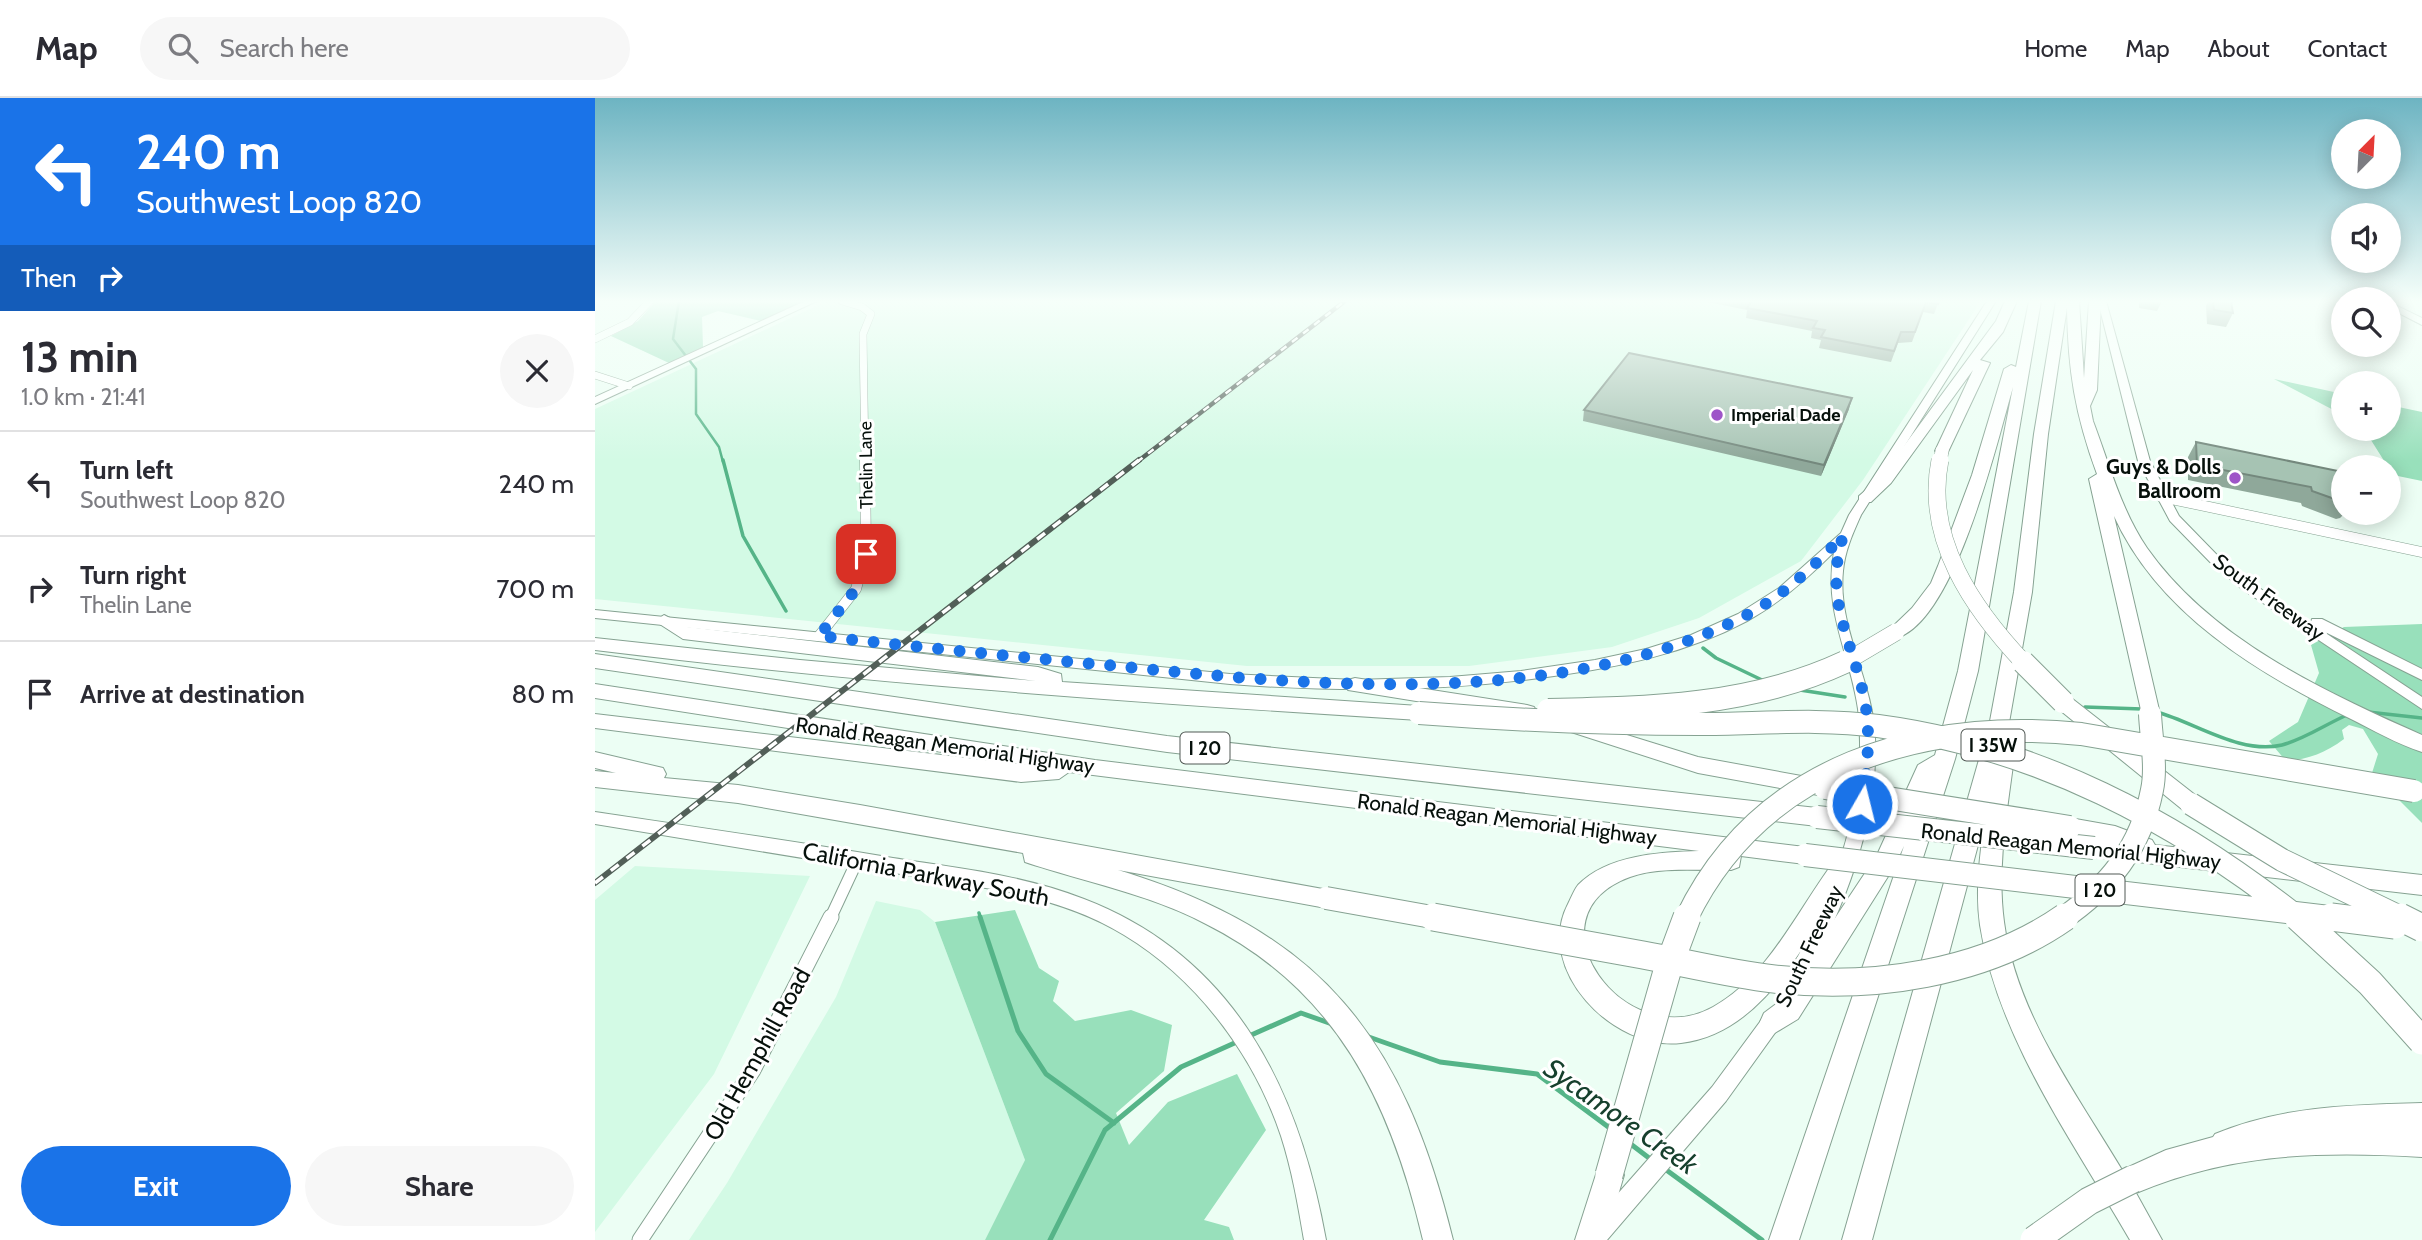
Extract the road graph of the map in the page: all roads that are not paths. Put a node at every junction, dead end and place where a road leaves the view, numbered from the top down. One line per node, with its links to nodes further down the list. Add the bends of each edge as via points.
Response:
1 (699, 354): 13 (main road)
2 (863, 354): 24 (street, Thelin Lane, via 866,554 856,589)
3 (1958, 354): 17 (main road, South Freeway)
4 (1978, 354): 17 (highway, via 1886,480)
5 (1987, 354): 49 (highway, bridge, via 1942,451 1935,500 1947,551 1986,617 2042,683 2145,771 2237,834)
6 (2015, 354): 32 (highway, bridge, via 1980,475 1939,584 1917,612 1867,654 1798,683 1707,701 1637,708)
7 (2026, 354): 36 (highway, I 35W, via 1968,671)
8 (2054, 354): 33 (highway, I 35W)
9 (2075, 354): 15 (highway)
10 (2092, 354): 15 (highway)
11 (2116, 354): 18 (main road, via 2144,461)
12 (595, 375): 13 (street)
13 (629, 386): 14 (main road)
14 (595, 401)
15 (2085, 416): 16 (highway)
16 (2102, 478): 35 (highway, via 2139,549 2192,607 2291,677); 43 (highway, bridge, via 2153,727 2154,784 2146,822 2122,865 2082,907 2039,935 1989,958 1889,979 1820,983 1751,976)
17 (1865, 499): 19 (main road, South Freeway)
18 (2165, 502): 20 (street); 22 (main road, via 2235,569)
19 (1843, 536): 28 (main road, via 1769,601 1740,619 1675,645 1571,670 1434,684); 47 (main road, South Freeway, via 1834,585 1865,705 1868,747 1862,804)
20 (2422, 551)
21 (595, 614): 23 (main road)
22 (2302, 618): 27 (main road); 31 (main road, South Freeway)
23 (664, 621): 24 (main road); 29 (highway, via 683,633 1038,674)
24 (819, 636): 28 (main road, via 1215,676)
25 (595, 644): 29 (highway, via 759,663)
26 (595, 661): 45 (highway, Ronald Reagan Memorial Highway / I 20, bridge, via 1167,744)
27 (2422, 675)
28 (1355, 685): 45 (highway, bridge, via 1522,711 1698,765 2115,835)
29 (1088, 690): 32 (highway)
30 (595, 691): 38 (highway, Ronald Reagan Memorial Highway / I 20)
31 (2422, 704)
32 (1419, 713): 51 (highway, bridge, via 1538,723 1858,724 1945,738 2021,758 2141,812 2236,872 2325,941)
33 (2000, 721): 61 (highway, I 35W); 63 (highway, via 2007,745 1990,889 2001,966 2033,1046)
34 (595, 722): 38 (highway, via 1021,774)
35 (2422, 744)
36 (1944, 759): 50 (highway, via 1926,771 1886,860 1789,1010); 54 (highway, I 35W)
37 (595, 760): 41 (highway)
38 (1095, 768): 44 (highway, Ronald Reagan Memorial Highway / I 20)
39 (595, 779): 41 (highway)
40 (2422, 792): 59 (highway, bridge, via 2118,739 2029,730 1966,732 1899,744 1814,778 1745,832 1692,908 1660,995)
41 (738, 794): 43 (highway)
42 (595, 818): 46 (main road, California Parkway South)
43 (975, 837): 58 (highway, via 1164,895 1217,918 1257,941 1310,983 1337,1013 1395,1104 1421,1168)
44 (1805, 855): 47 (highway, via 1646,864 1608,877 1587,893 1575,913 1572,950 1584,982 1604,1005 1641,1025 1670,1030 1709,1024 1743,1000 1778,962); 49 (highway, Ronald Reagan Memorial Highway / I 20, bridge)
45 (2168, 856): 48 (highway, Ronald Reagan Memorial Highway / I 20, bridge)
46 (858, 859): 56 (street, Old Hemphill Road, via 753,1071); 57 (main road, California Parkway South, via 998,883 1082,906 1158,947 1211,996 1262,1069 1299,1164)
47 (1843, 867): 50 (main road, South Freeway, via 1836,897)
48 (2422, 885)
49 (2422, 930)
50 (1773, 1022): 59 (main road, South Freeway, via 1719,1094)
51 (2422, 1041)
52 (2422, 1117): 55 (highway, via 2277,1127 2244,1135)
53 (2422, 1143): 55 (highway, via 2329,1140)
54 (1818, 1144): 60 (highway, I 35W)
55 (2204, 1153): 62 (highway, bridge, via 2110,1189)
56 (640, 1240)
57 (1315, 1240)
58 (1438, 1240)
59 (1591, 1240)
60 (1784, 1240)
61 (1857, 1240)
62 (2034, 1240)
63 (2147, 1240)

